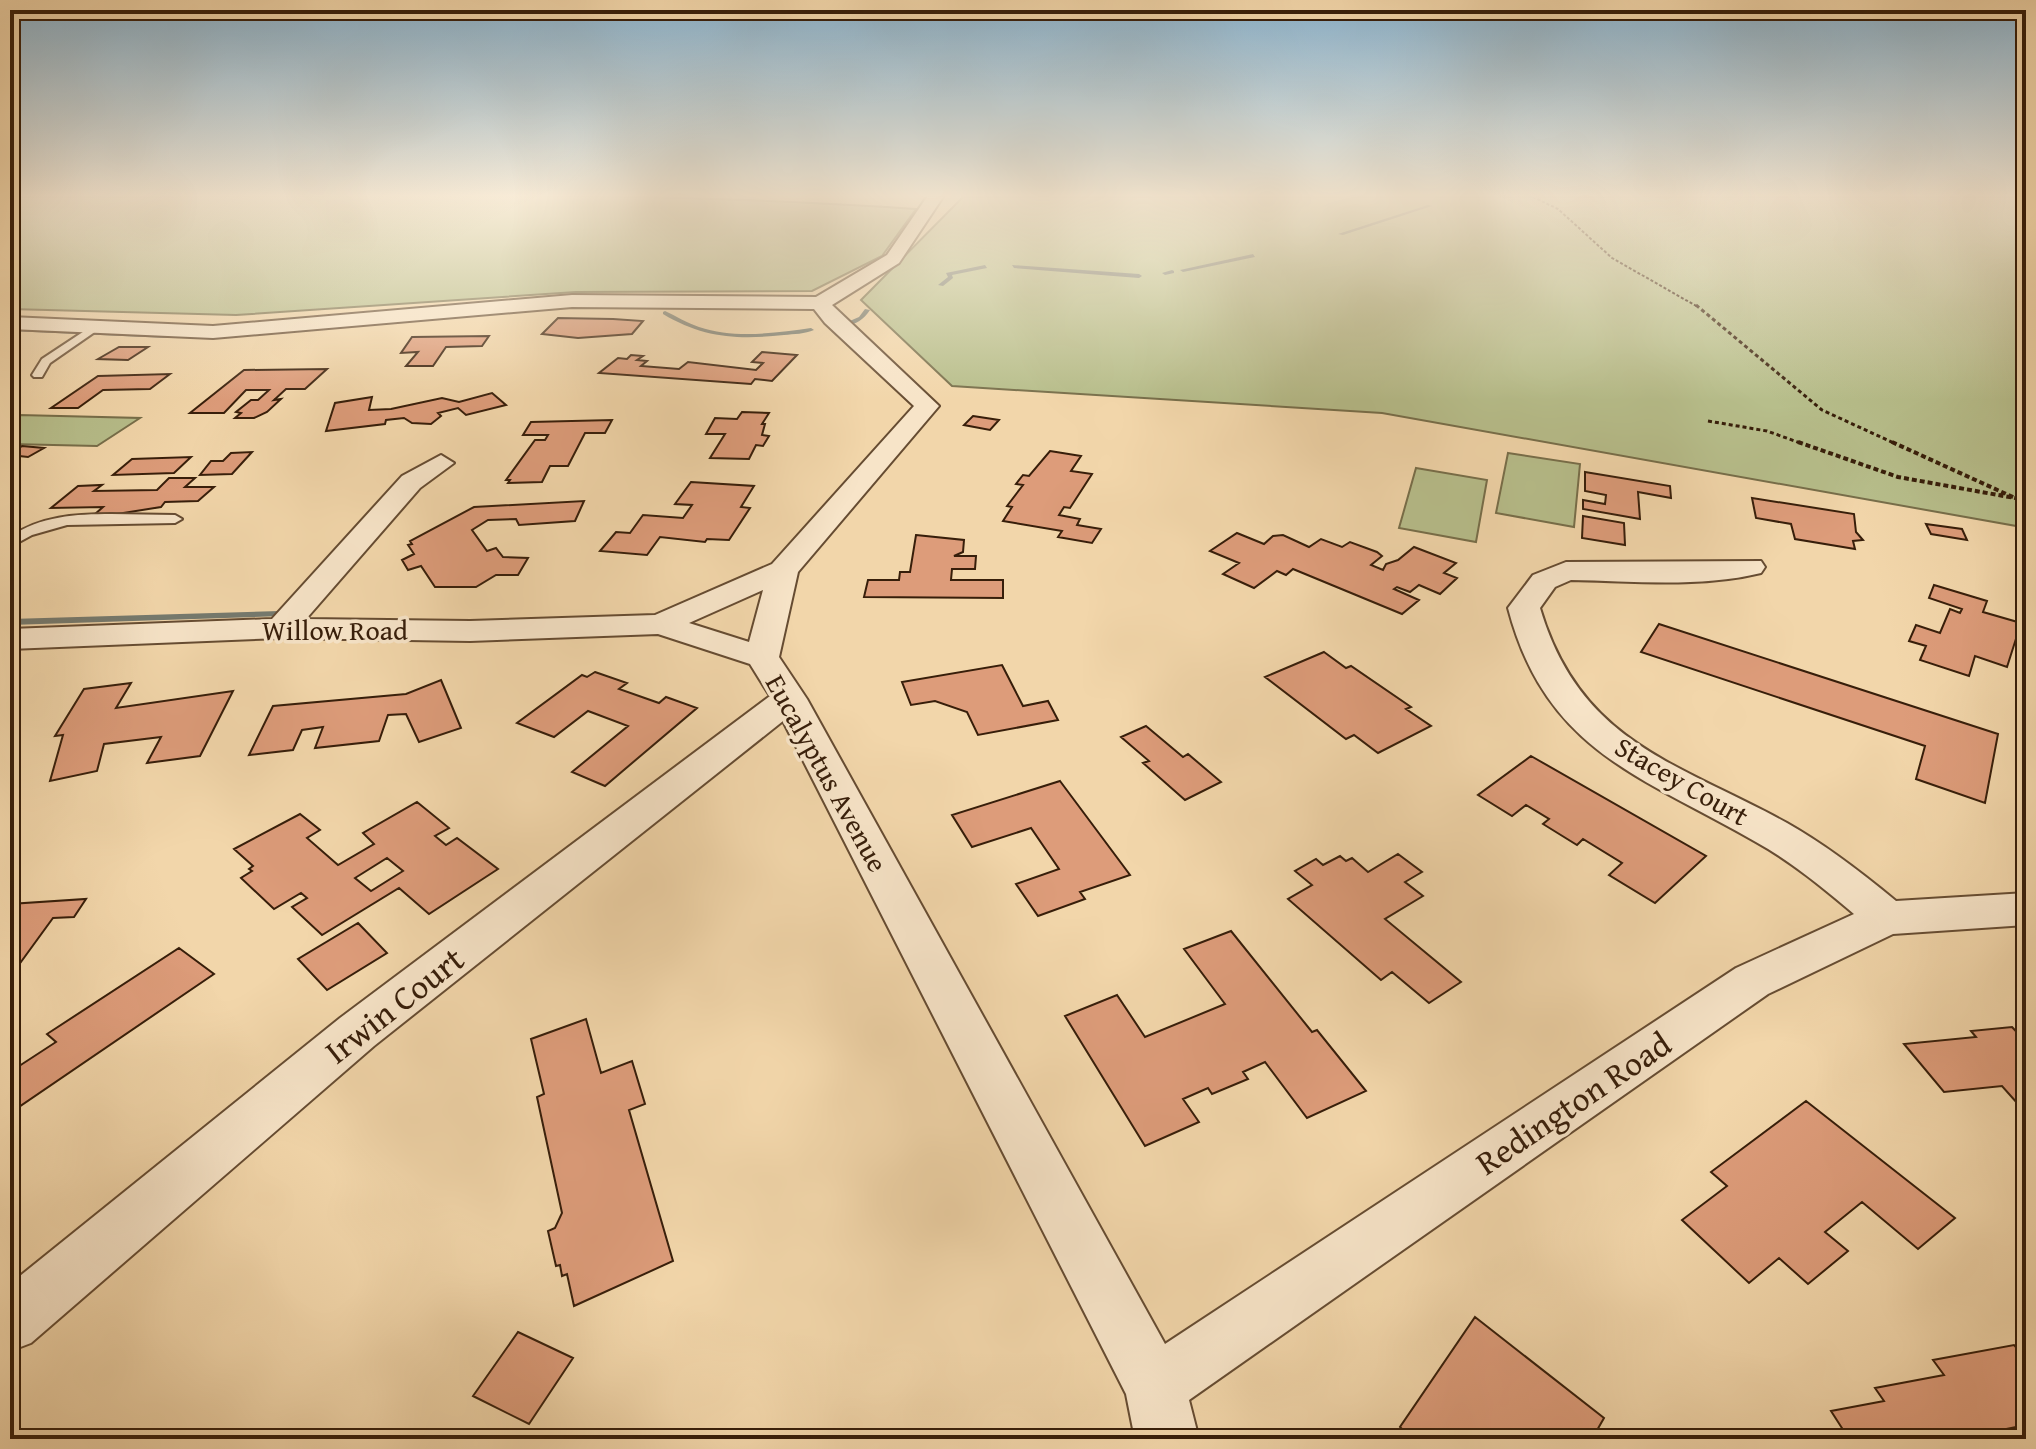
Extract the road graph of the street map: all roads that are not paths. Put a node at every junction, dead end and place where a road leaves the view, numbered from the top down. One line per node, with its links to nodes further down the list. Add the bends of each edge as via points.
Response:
1 (884, 265): 2 (street)
2 (820, 303): 4 (street, via 572,301 213,332); 10 (street, Eucalyptus Avenue, via 927,406)
3 (10, 323): 4 (street)
4 (94, 327): 5 (lane, via 46,361)
5 (38, 375)
6 (441, 463): 12 (street, via 411,482)
7 (175, 519): 8 (lane, via 70,521 26,529)
8 (10, 543)
9 (1750, 567): 17 (street, Stacey Court, via 1566,571 1544,581 1524,608 1530,636 1565,696 1621,752 1776,835 1844,880)
10 (783, 570): 11 (street, Willow Road); 14 (street, Eucalyptus Avenue)
11 (660, 624): 12 (street, Willow Road, via 470,631); 14 (street, Willow Road)
12 (281, 628): 13 (street, Willow Road)
13 (10, 639)
14 (762, 657): 15 (street, Eucalyptus Avenue)
15 (789, 699): 18 (street, Irwin Court, via 357,1032); 19 (street, Eucalyptus Avenue)
16 (2026, 909): 17 (street, Redington Road)
17 (1887, 918): 19 (street, Redington Road, via 1752,981)
18 (10, 1322)
19 (1155, 1387): 20 (street, Eucalyptus Avenue)
20 (1167, 1439)

